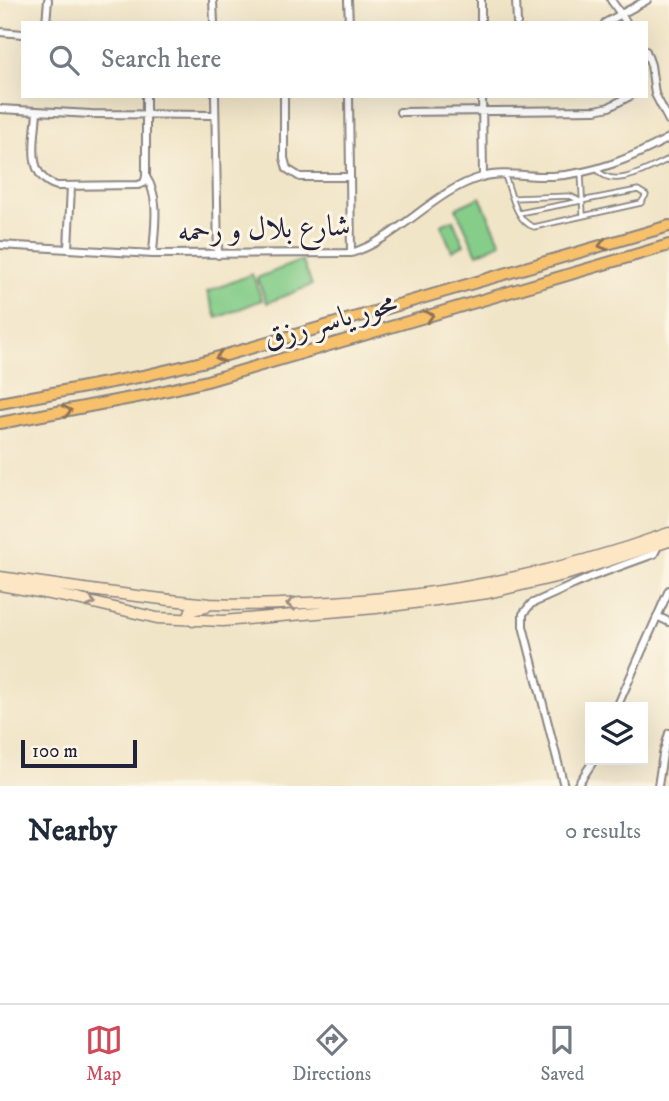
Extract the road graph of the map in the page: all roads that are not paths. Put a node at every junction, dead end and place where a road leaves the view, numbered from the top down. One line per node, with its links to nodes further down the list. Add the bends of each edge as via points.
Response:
1 (48, 0): 9 (street)
2 (213, 0): 10 (street)
3 (348, 0): 11 (street)
4 (481, 0): 12 (street)
5 (516, 0): 13 (street)
6 (611, 0): 8 (street)
7 (648, 0): 8 (street)
8 (621, 14): 14 (street); 15 (street)
9 (46, 21)
10 (214, 21)
11 (349, 21)
12 (481, 21)
13 (517, 21)
14 (609, 21)
15 (626, 21)
16 (0, 32): 17 (street)
17 (21, 34)
18 (648, 57): 19 (street)
19 (650, 84): 32 (street)
20 (146, 98): 30 (street)
21 (215, 98): 31 (street)
22 (284, 98): 39 (street, via 287,169 300,177)
23 (349, 98): 39 (street)
24 (482, 98): 28 (street)
25 (626, 98): 28 (street, via 596,110)
26 (0, 109): 27 (street)
27 (37, 111): 30 (street); 41 (street, via 35,168 46,181)
28 (482, 111): 29 (street); 40 (street)
29 (400, 112)
30 (146, 115): 31 (street); 38 (street)
31 (215, 115): 52 (street)
32 (669, 121)
33 (669, 138): 35 (street, شارع بلال و رحمه)
34 (669, 159): 35 (lane, via 618,179 606,178)
35 (597, 169): 36 (street, شارع بلال و رحمه)
36 (581, 172): 37 (street, شارع بلال و رحمه); 43 (lane)
37 (505, 176): 40 (street, شارع بلال و رحمه); 42 (lane)
38 (146, 177): 41 (street, via 138,185); 51 (street, via 154,195)
39 (350, 177): 50 (street)
40 (483, 177): 50 (street, شارع بلال و رحمه)
41 (71, 186): 49 (street)
42 (513, 198): 43 (lane, via 570,196); 44 (lane)
43 (581, 201): 44 (lane); 45 (lane); 45 (lane, via 638,190 646,195 641,203)
44 (519, 213): 45 (lane, via 534,227)
45 (583, 216)
46 (669, 226): 53 (main road, محور ياسر رزق, one-way to 53, via 202,362)
47 (0, 245): 49 (street, شارع بلال و رحمه)
48 (669, 245): 54 (main road, محور ياسر رزق, one-way to 48, via 207,381)
49 (68, 249): 51 (street, شارع بلال و رحمه)
50 (351, 253): 52 (street, شارع بلال و رحمه)
51 (153, 254): 52 (street, شارع بلال و رحمه)
52 (218, 255)
53 (0, 403)
54 (0, 423)
55 (669, 533): 61 (street, one-way to 61, via 567,564 442,591 341,602)
56 (665, 543): 57 (street)
57 (589, 572): 63 (street, via 420,603); 68 (street, via 530,604 523,614)
58 (0, 576): 61 (street)
59 (0, 585): 63 (street, one-way to 63, via 157,618)
60 (669, 590): 62 (street)
61 (213, 604): 63 (street, via 191,610)
62 (657, 616): 64 (street); 65 (street)
63 (193, 621)
64 (669, 622)
65 (619, 702)
66 (669, 733): 70 (street)
67 (591, 765): 69 (street)
68 (564, 786)
69 (577, 786)
70 (658, 786)

